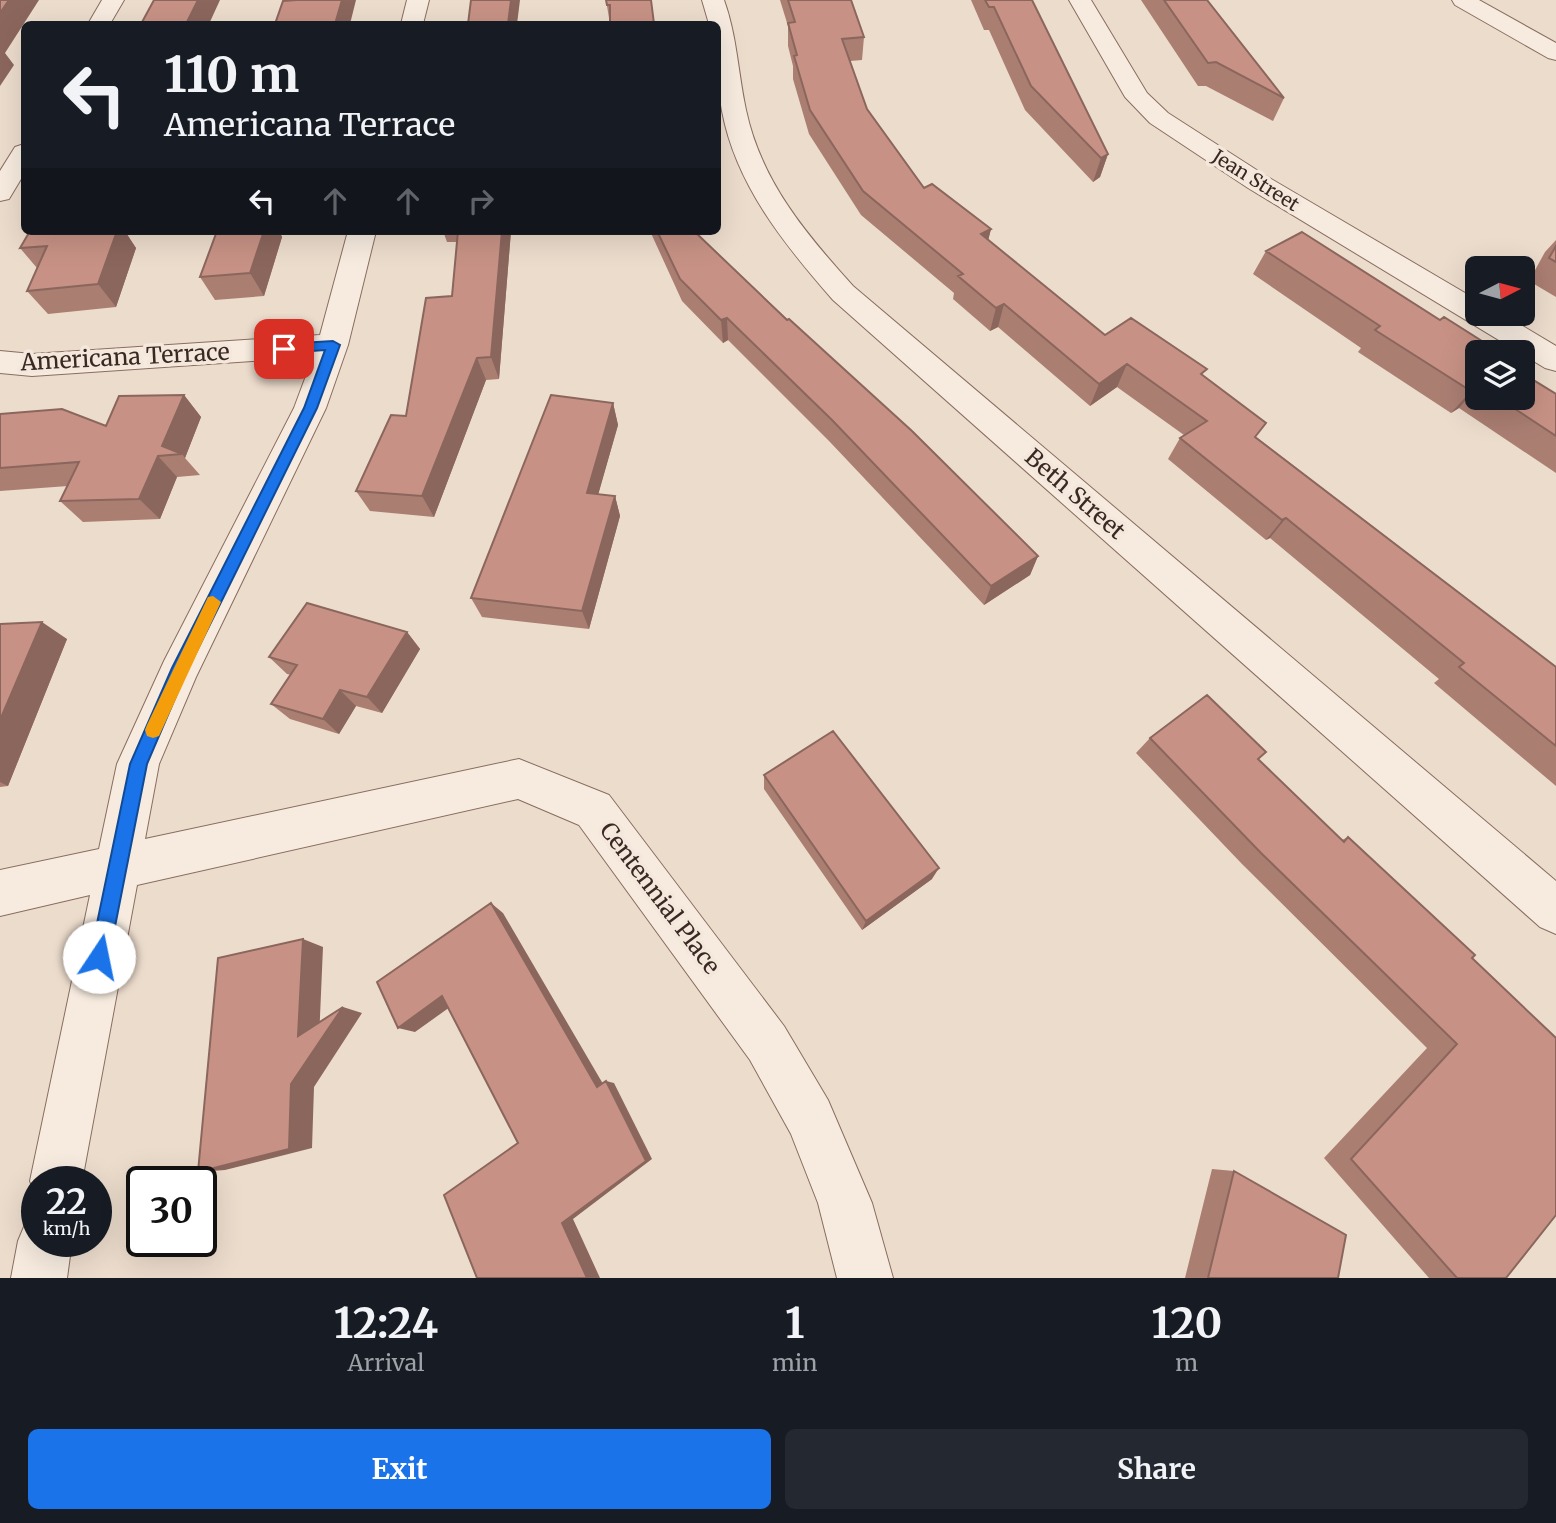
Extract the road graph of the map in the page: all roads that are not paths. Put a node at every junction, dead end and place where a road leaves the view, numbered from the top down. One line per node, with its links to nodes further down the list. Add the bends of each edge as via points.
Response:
1 (113, 0): 6 (street)
2 (418, 0): 7 (street)
3 (713, 0): 8 (street, Beth Street)
4 (1080, 0): 14 (street, Jean Street, via 1137,97 1159,118)
5 (1463, 0): 10 (street)
6 (101, 21)
7 (413, 21)
8 (719, 21)
9 (721, 27): 21 (street, Beth Street, via 745,155 767,198 844,293)
10 (1556, 53)
11 (21, 157): 12 (street)
12 (0, 193)
13 (361, 235): 16 (street)
14 (1465, 306)
15 (1499, 326): 17 (street, Jean Street)
16 (333, 345): 18 (street, Americana Terrace, via 32,365); 19 (street, via 310,408 178,673 138,764)
17 (1556, 360)
18 (0, 362)
19 (116, 869): 20 (street, Centennial Place); 22 (street); 25 (street, Centennial Place, via 519,779 594,810 767,1043 810,1118 845,1203)
20 (0, 893)
21 (1556, 911)
22 (59, 1166)
23 (42, 1257): 24 (street)
24 (39, 1278)
25 (865, 1278)

